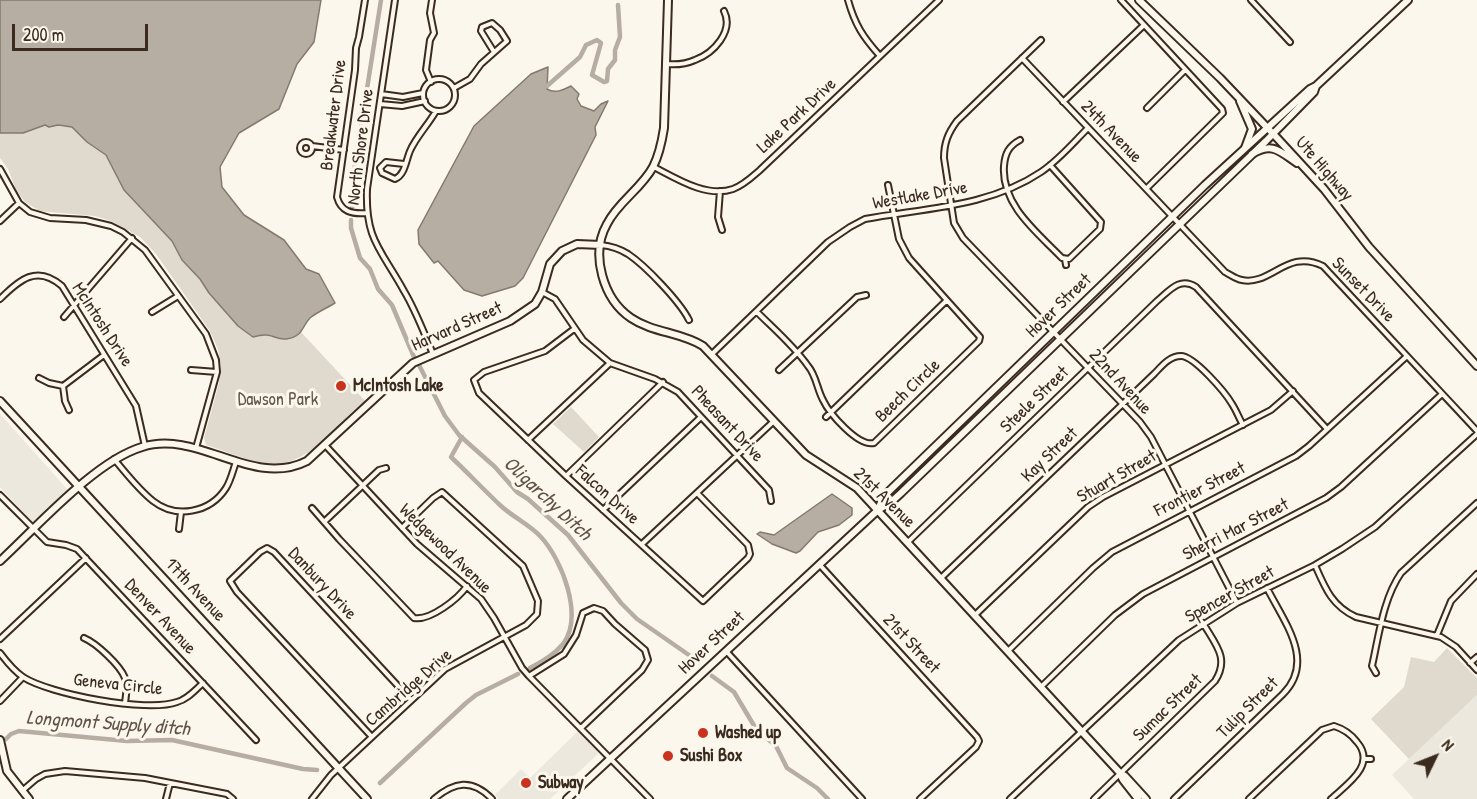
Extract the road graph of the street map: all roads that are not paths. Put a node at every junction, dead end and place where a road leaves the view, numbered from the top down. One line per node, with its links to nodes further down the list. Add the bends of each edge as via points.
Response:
1 (365, 0): 37 (street, Breakwater Drive)
2 (395, 0): 24 (street, North Shore Drive)
3 (432, 0): 20 (street, via 434,33 426,70)
4 (668, 0): 18 (main road)
5 (848, 0): 16 (street, via 863,38)
6 (939, 0): 16 (street, Lake Park Drive)
7 (1121, 0): 12 (street)
8 (1139, 0): 25 (main road, Ute Highway)
9 (1251, 0): 14 (street)
10 (1408, 0): 21 (main road)
11 (724, 10): 18 (street, via 724,34 712,50 694,61)
12 (1144, 25): 19 (street); 27 (street)
13 (1041, 40): 17 (street, 22nd Avenue)
14 (1290, 42)
15 (495, 52): 15 (street, via 507,39 492,23 481,31); 22 (street, via 470,79)
16 (880, 56): 46 (street, Lake Park Drive, via 744,183)
17 (1022, 58): 27 (street, 24th Avenue); 49 (street, 22nd Avenue, via 950,130 944,158)
18 (666, 64): 41 (main road, via 664,128)
19 (1185, 70): 29 (street); 45 (street, via 1223,113)
20 (431, 82): 22 (street, via 440,79); 23 (street)
21 (1316, 86): 32 (main road, Hover Street); 33 (main road, Hover Street)
22 (454, 88): 30 (street, via 452,105)
23 (424, 92): 24 (street, via 403,97); 26 (street)
24 (381, 94): 28 (street, North Shore Drive)
25 (1237, 96): 32 (main road, Ute Highway); 36 (main road, via 1252,129)
26 (424, 101): 28 (street, via 402,106); 30 (street)
27 (1063, 102): 31 (street, 24th Avenue)
28 (380, 104): 50 (street, North Shore Drive)
29 (1147, 108)
30 (436, 111): 39 (street)
31 (1088, 128): 40 (street, Westlake Drive); 45 (street, 24th Avenue)
32 (1267, 128): 33 (main road, Ute Highway); 36 (main road, Hover Street)
33 (1273, 134): 38 (main road, Hover Street); 42 (main road, Ute Highway)
34 (1020, 140): 47 (street, via 1005,157)
35 (311, 146): 37 (street)
36 (1245, 147): 52 (main road, Hover Street)
37 (344, 150): 50 (street, Breakwater Drive, via 339,203 352,213)
38 (1252, 154): 42 (main road, via 1269,147); 54 (main road, Hover Street)
39 (404, 164): 39 (street, via 398,178 386,177 380,168 387,162)
40 (1050, 165): 47 (street, Westlake Drive); 58 (street, via 1104,226)
41 (653, 166): 46 (street, via 698,188); 57 (main road, via 608,222)
42 (1303, 167): 79 (main road, Ute Highway)
43 (0, 169): 48 (street)
44 (888, 185): 51 (street, Beech Circle)
45 (1147, 188): 52 (street, 24th Avenue)
46 (720, 191): 55 (street, via 718,217)
47 (1008, 191): 49 (street, Westlake Drive); 58 (street, via 1025,221)
48 (19, 203): 53 (street); 56 (street, via 39,216 94,222)
49 (950, 206): 51 (street, Westlake Drive); 71 (street, 22nd Avenue, via 963,238)
50 (366, 213): 74 (street, North Shore Drive, via 375,244 404,290)
51 (893, 214): 64 (street, Beech Circle, via 909,258); 67 (street, Westlake Drive, via 865,219 839,234)
52 (1174, 216): 54 (street, 24th Avenue); 71 (main road, Hover Street)
53 (0, 220)
54 (1181, 224): 72 (main road, Hover Street); 77 (street, Sunset Drive, via 1225,272 1244,280 1257,279 1296,262 1323,266)
55 (722, 230)
56 (132, 238): 62 (street); 65 (street)
57 (601, 245): 60 (main road, Harvard Street, via 577,244 562,251 550,264); 69 (street, via 617,248 636,261 684,309); 75 (main road, 21st Avenue, via 603,277 621,310 642,324 693,340)
58 (1065, 259): 59 (street)
59 (1066, 265)
60 (542, 292): 70 (street, Pheasant Drive, via 555,298); 74 (main road, Harvard Street, via 535,304 510,321)
61 (866, 295): 73 (street, via 857,297)
62 (178, 296): 66 (street); 83 (street, via 207,336)
63 (0, 299): 65 (street, McIntosh Drive, via 22,280 41,275 62,286)
64 (946, 301): 92 (street); 92 (street, Beech Circle, via 979,333 979,341 874,443 867,444 854,435)
65 (75, 306): 68 (street); 76 (street, McIntosh Drive)
66 (152, 312)
67 (756, 312): 73 (street, Beech Circle); 75 (street, Westlake Drive)
68 (64, 317)
69 (690, 320)
70 (574, 329): 78 (street, Pheasant Drive); 99 (street, Falcon Drive, via 545,351 484,372 474,380 479,393)
71 (1054, 332): 72 (street, 22nd Avenue); 117 (main road, Hover Street, via 883,497)
72 (1061, 339): 80 (street, 22nd Avenue); 117 (main road, Hover Street, via 901,493)
73 (797, 353): 82 (street); 92 (street, Beech Circle, via 812,371)
74 (434, 354): 101 (main road, Harvard Street, via 407,368)
75 (712, 354): 95 (main road, 21st Avenue)
76 (104, 355): 86 (street); 100 (street, McIntosh Drive, via 136,406)
77 (1407, 356): 88 (street, Sunset Drive); 97 (street, Frontier Street)
78 (610, 363): 85 (street, Pheasant Drive); 99 (street)
79 (1477, 366)
80 (1088, 368): 87 (street, Steele Street, via 1157,301 1186,281); 90 (street, 22nd Avenue); 124 (street, Steele Street)
81 (191, 370): 83 (street)
82 (779, 370)
83 (217, 372): 102 (street)
84 (39, 378): 86 (street)
85 (663, 382): 93 (street, Pheasant Drive); 108 (street)
86 (63, 386): 91 (street)
87 (1293, 391): 96 (street, Stuart Street, via 1271,410); 97 (street)
88 (1442, 394): 98 (street, Sunset Drive); 126 (street, Sherri Mar Street, via 1326,498)
89 (0, 402): 110 (main road, 17th Avenue)
90 (1123, 404): 96 (street, Kay Street, via 1169,360 1182,354 1225,394); 106 (street, 22nd Avenue, via 1151,437); 132 (street, Kay Street)
91 (69, 410)
92 (830, 412): 94 (street)
93 (701, 417): 103 (street, Pheasant Drive); 116 (street)
94 (826, 417)
95 (774, 420): 103 (street); 117 (main road, 21st Avenue, via 811,459 848,482)
96 (1243, 425): 106 (street, Stuart Street)
97 (1328, 429): 118 (street, Frontier Street, via 1296,456)
98 (1477, 432): 130 (street, Spencer Street, via 1375,527)
99 (528, 440): 108 (street, Falcon Drive)
100 (145, 446): 102 (main road, Harvard Street, via 171,444); 104 (main road, Harvard Street)
101 (325, 446): 105 (main road, Harvard Street, via 290,469 264,469); 109 (street, Wedgewood Avenue)
102 (196, 448): 105 (main road, Harvard Street)
103 (736, 456): 111 (street); 113 (street, Pheasant Drive, via 769,490)
104 (114, 459): 110 (main road, Harvard Street); 119 (street, via 152,500)
105 (237, 461): 119 (street, via 226,488 213,502 195,511)
106 (1166, 464): 118 (street, 22nd Avenue); 136 (street, Stuart Street, via 1088,507)
107 (386, 468): 109 (street)
108 (566, 476): 116 (street, Falcon Drive)
109 (362, 485): 120 (street); 121 (street, Wedgewood Avenue)
110 (79, 487): 123 (main road, Harvard Street); 167 (main road, 17th Avenue)
111 (697, 493): 125 (street); 125 (street, Falcon Drive, via 750,550 748,558 703,602)
112 (0, 495): 123 (street, Denver Avenue)
113 (771, 501)
114 (1477, 503): 138 (street, via 1401,573 1389,594)
115 (312, 508): 120 (street)
116 (603, 510): 125 (street, Falcon Drive)
117 (878, 510): 124 (main road, 21st Avenue); 129 (main road, Hover Street)
118 (1189, 510): 126 (street, 22nd Avenue); 144 (street, Frontier Street, via 1100,561)
119 (181, 512): 122 (street)
120 (324, 522): 133 (street, via 414,618 424,618 454,601)
121 (402, 528): 133 (street, Wedgewood Avenue); 140 (street, Cambridge Drive, via 442,492 512,554 523,566 539,608 533,618)
122 (179, 529)
123 (34, 530): 127 (street, Denver Avenue, via 47,542 73,546); 128 (main road, Harvard Street)
124 (908, 542): 132 (main road, 21st Avenue)
125 (642, 544)
126 (1213, 557): 135 (street, 22nd Avenue); 153 (street, Sherri Mar Street, via 1126,605)
127 (86, 558): 142 (street); 152 (street, Denver Avenue)
128 (0, 561)
129 (819, 564): 143 (main road, Hover Street); 181 (street, 21st Street, via 977,737 978,744)
130 (1315, 565): 134 (street, Spencer Street); 138 (street, via 1337,605 1356,617)
131 (1477, 574): 139 (street, via 1451,600)
132 (941, 579): 136 (main road, 21st Avenue)
133 (467, 586): 140 (street, Wedgewood Avenue, via 481,599)
134 (1267, 588): 135 (street, Spencer Street); 186 (street, Tulip Street, via 1298,650 1299,666 1294,680)
135 (1237, 603): 137 (street, Spencer Street)
136 (975, 615): 144 (main road, 21st Avenue)
137 (1203, 623): 160 (street, Spencer Street, via 1160,656); 168 (street, Sumac Street, via 1221,654 1220,674)
138 (1382, 623): 139 (street); 149 (street, via 1372,666)
139 (1437, 635): 147 (street, via 1449,641)
140 (505, 636): 150 (street, Wedgewood Avenue); 154 (street, Cambridge Drive, via 456,662)
141 (84, 638): 156 (street, via 97,645 121,671 127,685)
142 (0, 639)
143 (726, 650): 164 (main road, Hover Street); 180 (street)
144 (1008, 651): 153 (main road, 21st Avenue)
145 (0, 653): 151 (street, Geneva Circle)
146 (1477, 657): 147 (street)
147 (1470, 663): 148 (street)
148 (1477, 670)
149 (1376, 673)
150 (529, 676): 159 (street, Wedgewood Avenue); 159 (street, via 564,654 583,613 594,608 603,611 645,650 648,660 642,670)
151 (23, 677): 155 (street); 156 (street, Geneva Circle, via 80,697)
152 (203, 682): 156 (street, Geneva Circle, via 177,703); 163 (street, Denver Avenue)
153 (1041, 687): 160 (main road, 21st Avenue)
154 (411, 700): 161 (street, Cambridge Drive); 161 (street, Danbury Drive, via 267,548 237,573 230,581 237,592)
155 (0, 701)
156 (125, 703)
157 (1335, 720): 158 (street)
158 (1334, 726): 165 (street, via 1347,730 1361,747); 187 (street, via 1322,730)
159 (581, 728): 164 (street, Wedgewood Avenue)
160 (1082, 732): 168 (main road, 21st Avenue); 182 (street, Spencer Street)
161 (372, 736): 167 (street, Cambridge Drive)
162 (0, 740): 170 (main road, via 7,771)
163 (256, 740)
164 (611, 758): 178 (main road, Hover Street); 179 (street, Wedgewood Avenue)
165 (1364, 759): 166 (street); 188 (street, via 1361,770)
166 (1371, 759)
167 (339, 768): 174 (street, Cambridge Drive); 175 (main road, 17th Avenue)
168 (1120, 773): 183 (street, Sumac Street); 184 (main road, 21st Avenue); 185 (main road, 21st Avenue)
169 (170, 783): 170 (street, via 65,771 45,774); 172 (street); 173 (street, via 227,794)
170 (22, 791): 171 (main road)
171 (30, 799)
172 (166, 799)
173 (233, 799)
174 (312, 799)
175 (368, 799)
176 (434, 799): 177 (street, via 451,786 464,785 478,788)
177 (492, 799)
178 (567, 799)
179 (650, 799)
180 (862, 799)
181 (920, 799)
182 (1010, 799)
183 (1094, 799)
184 (1138, 799)
185 (1146, 799)
186 (1174, 799)
187 (1249, 799)
188 (1331, 799)

